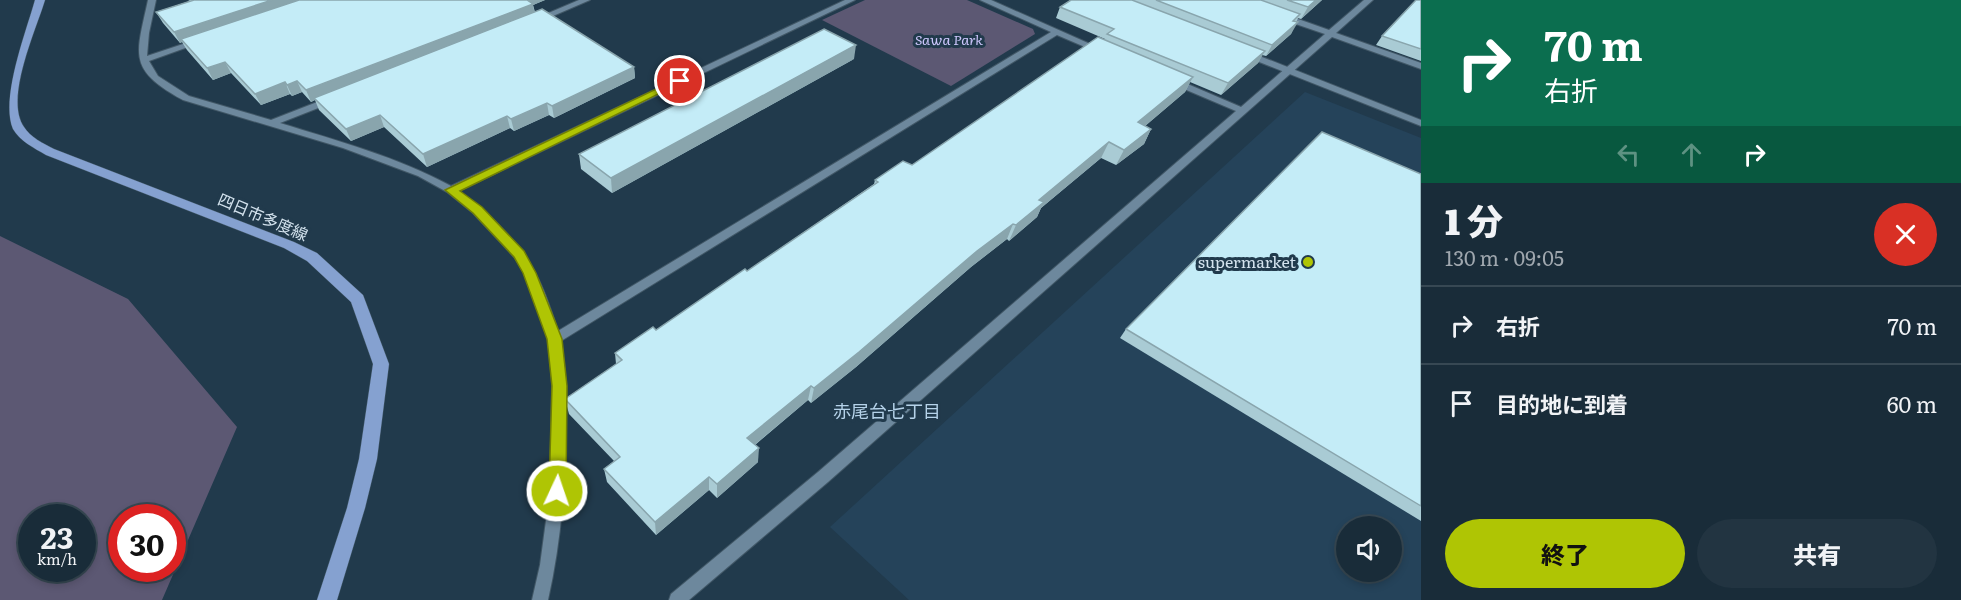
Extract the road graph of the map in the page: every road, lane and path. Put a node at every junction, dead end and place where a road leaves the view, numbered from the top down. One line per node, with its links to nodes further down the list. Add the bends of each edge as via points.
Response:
1 (40, 0): 24 (main road, 四日市多度線, via 12,75 9,109 15,126 50,152 289,245 312,257 358,299 381,364 368,459)
2 (152, 0): 14 (street, via 141,45)
3 (586, 0): 8 (street)
4 (851, 0): 22 (street)
5 (984, 0): 9 (street)
6 (1369, 0): 10 (street)
7 (1267, 11): 10 (street)
8 (532, 21)
9 (1056, 32): 13 (street); 23 (street)
10 (1330, 34): 15 (street); 16 (street)
11 (211, 37): 14 (street)
12 (1235, 50): 16 (street)
13 (1110, 55)
14 (143, 60): 21 (street, via 165,87 186,98)
15 (1421, 66)
16 (1288, 71): 19 (street); 20 (street)
17 (1165, 78): 19 (street)
18 (346, 94): 21 (street)
19 (1241, 110): 26 (street, via 832,470)
20 (1421, 123)
21 (270, 124): 22 (street, via 357,150 422,174)
22 (451, 190): 23 (street, via 477,210 519,255 530,273)
23 (555, 339): 25 (street, via 559,386 557,491)
24 (327, 600)
25 (540, 600)
26 (677, 600)

